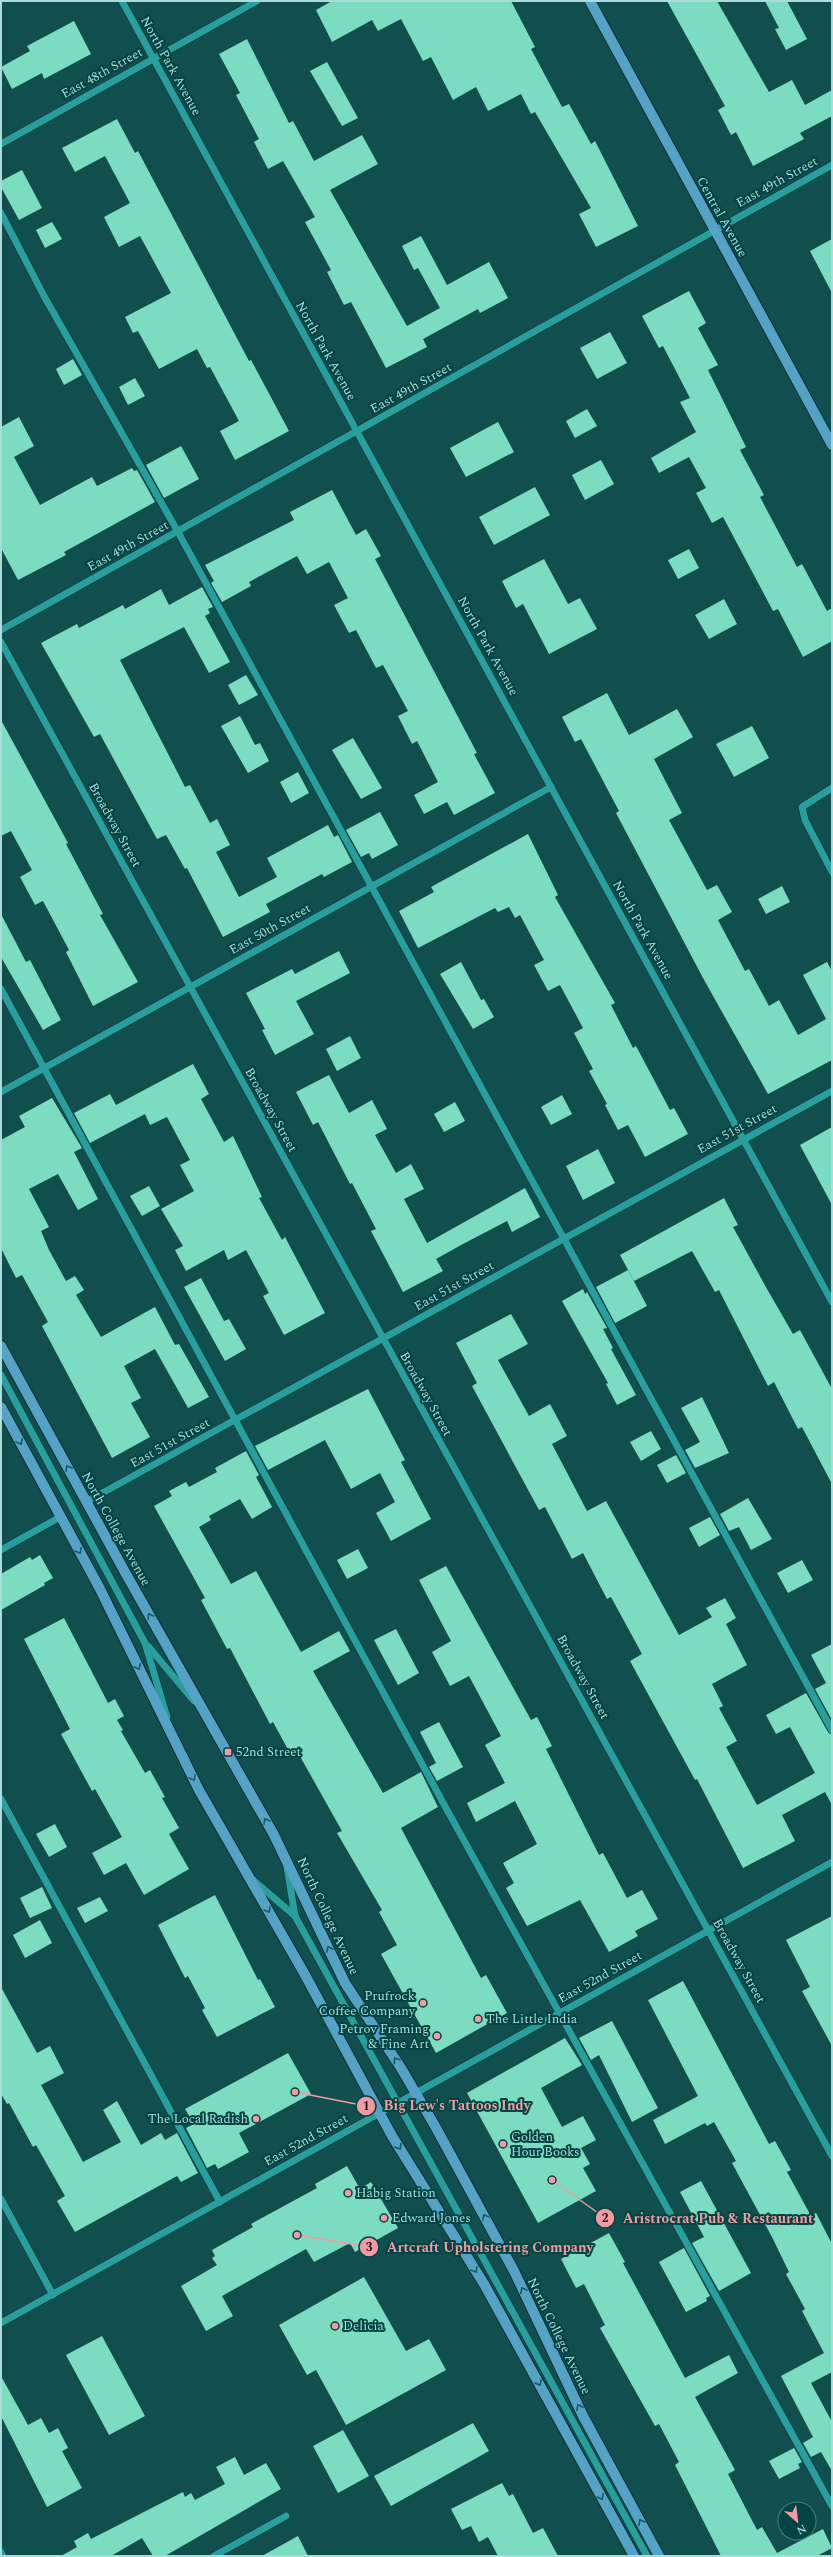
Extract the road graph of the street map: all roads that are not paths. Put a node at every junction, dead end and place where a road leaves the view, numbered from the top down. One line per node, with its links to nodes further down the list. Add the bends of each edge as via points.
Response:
1 (122, 1): 4 (street, North Park Avenue)
2 (257, 1): 4 (street, East 48th Street)
3 (590, 1): 8 (main road, Central Avenue)
4 (153, 58): 5 (street, East 48th Street); 9 (street, North Park Avenue)
5 (1, 144)
6 (832, 165): 8 (street, East 49th Street)
7 (1, 213): 11 (street, via 44,296)
8 (715, 230): 9 (street, East 49th Street); 10 (main road, Central Avenue)
9 (357, 433): 11 (street, East 49th Street); 14 (street, North Park Avenue)
10 (832, 445)
11 (178, 532): 12 (street, East 49th Street); 17 (street)
12 (1, 630)
13 (1, 642): 18 (street, Broadway Street)
14 (551, 786): 17 (street, East 50th Street); 23 (street, North Park Avenue)
15 (832, 788): 16 (street, via 802,807 805,820)
16 (832, 872)
17 (371, 887): 18 (street, East 50th Street); 24 (street)
18 (190, 987): 20 (street, East 50th Street); 26 (street, Broadway Street)
19 (1, 988): 20 (street)
20 (44, 1068): 22 (street, East 50th Street); 30 (street)
21 (832, 1091): 23 (street, East 51st Street)
22 (1, 1092)
23 (744, 1139): 24 (street, East 51st Street); 25 (street, North Park Avenue)
24 (564, 1239): 26 (street, East 51st Street); 36 (street)
25 (832, 1302)
26 (383, 1340): 30 (street, East 51st Street); 43 (street, Broadway Street)
27 (1, 1346): 31 (main road, North College Avenue, one-way to 27)
28 (1, 1375): 34 (street, North College Avenue)
29 (1, 1408): 32 (main road, North College Avenue, one-way to 32)
30 (235, 1421): 31 (street, East 51st Street); 44 (street)
31 (86, 1502): 35 (main road, North College Avenue, one-way to 31)
32 (60, 1517): 33 (street); 37 (main road, North College Avenue, one-way to 37, via 99,1587)
33 (1, 1550)
34 (146, 1643): 35 (street, North College Avenue); 37 (street, North College Avenue)
35 (212, 1722): 39 (main road, North College Avenue, one-way to 35)
36 (832, 1730)
37 (175, 1743): 41 (main road, North College Avenue, one-way to 41)
38 (1, 1799): 50 (street)
39 (285, 1855): 42 (street, North College Avenue); 45 (main road, North College Avenue, one-way to 39, via 346,1983)
40 (832, 1862): 43 (street, East 52nd Street)
41 (248, 1876): 42 (street, North College Avenue); 47 (main road, North College Avenue, one-way to 47)
42 (295, 1916): 46 (street, North College Avenue)
43 (709, 1930): 44 (street, East 52nd Street); 48 (street, Broadway Street)
44 (559, 2014): 45 (street, East 52nd Street); 53 (street)
45 (417, 2094): 46 (street, East 52nd Street); 60 (main road, North College Avenue, one-way to 45, via 583,2416 504,2251)
46 (399, 2103): 47 (street, East 52nd Street); 59 (street, North College Avenue)
47 (381, 2113): 50 (street, East 52nd Street); 58 (main road, North College Avenue, one-way to 58, via 392,2136 484,2284)
48 (832, 2156)
49 (1, 2199): 51 (street)
50 (220, 2202): 51 (street, East 52nd Street)
51 (53, 2295): 52 (street, East 52nd Street)
52 (1, 2323)
53 (832, 2506)
54 (286, 2516): 57 (street)
55 (1, 2552): 56 (street)
56 (3, 2556)
57 (214, 2556)
58 (634, 2556)
59 (647, 2556)
60 (659, 2556)

